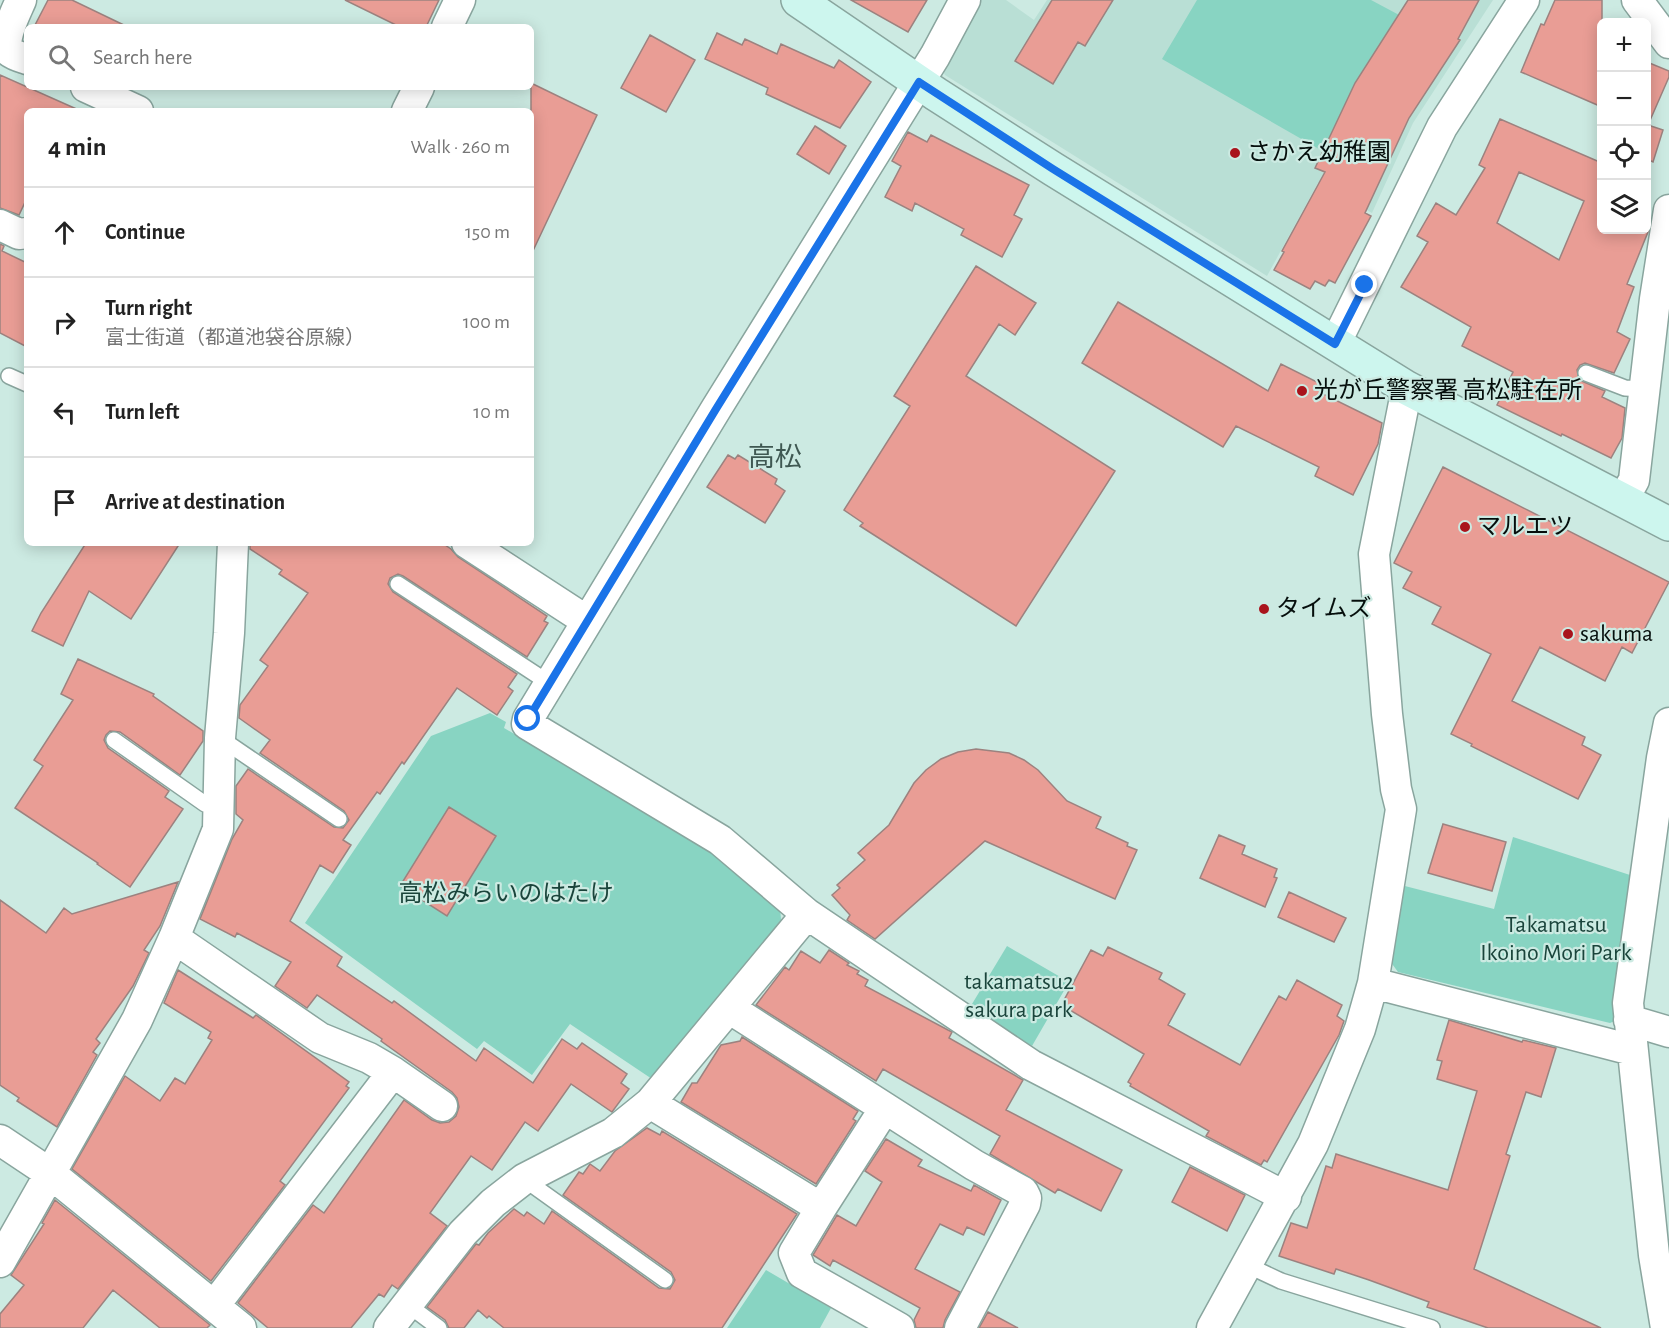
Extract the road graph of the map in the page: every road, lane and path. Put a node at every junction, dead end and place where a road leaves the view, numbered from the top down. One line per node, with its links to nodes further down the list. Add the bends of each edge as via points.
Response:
1 (21, 0): 9 (street, via 5,46)
2 (460, 0): 7 (street)
3 (965, 0): 10 (street)
4 (1524, 0): 18 (street, via 1442,127)
5 (1636, 0): 8 (street)
6 (802, 1): 10 (main road)
7 (448, 24)
8 (1669, 43)
9 (24, 58)
10 (919, 82): 18 (main road); 29 (street)
11 (418, 90): 14 (street)
12 (94, 97): 13 (street)
13 (129, 108)
14 (408, 108)
15 (1669, 210): 23 (street)
16 (0, 225): 17 (street)
17 (24, 234)
18 (1335, 344): 22 (main road)
19 (1586, 373): 23 (lane, via 1625,388)
20 (9, 376): 21 (lane)
21 (24, 383)
22 (1407, 388): 24 (main road); 38 (street, via 1374,554 1387,714 1401,808)
23 (1645, 389): 24 (street, via 1634,480)
24 (1623, 500): 25 (main road)
25 (1669, 524)
26 (232, 546): 32 (street)
27 (472, 546): 29 (street)
28 (398, 584): 30 (lane)
29 (587, 621): 30 (street)
30 (549, 683): 36 (street, via 528,719 530,727 720,840)
31 (1669, 723): 40 (street, via 1628,1003)
32 (220, 738): 34 (street); 35 (lane)
33 (114, 740): 34 (lane, via 205,804)
34 (218, 805): 37 (street, via 218,829)
35 (339, 819)
36 (807, 914): 39 (street); 50 (street, via 1031,1065)
37 (174, 938): 43 (street, via 320,1038); 48 (street, via 137,1020)
38 (1373, 983): 42 (street); 50 (street, via 1356,1039 1313,1144)
39 (729, 1008): 44 (street); 46 (street)
40 (1629, 1020): 41 (street); 42 (street)
41 (1669, 1032)
42 (1632, 1050): 52 (street)
43 (393, 1072): 45 (street); 57 (street)
44 (650, 1103): 49 (street, via 613,1133); 51 (street)
45 (442, 1106)
46 (885, 1108): 51 (street); 62 (street, via 1023,1192 1026,1198)
47 (0, 1140): 48 (street)
48 (51, 1174): 53 (street); 57 (street)
49 (524, 1179): 55 (lane); 56 (street, via 463,1233)
50 (1286, 1197): 54 (street)
51 (821, 1208): 61 (street, via 795,1253 802,1273)
52 (1662, 1258): 65 (street)
53 (0, 1262)
54 (1247, 1265): 63 (street); 64 (lane, via 1281,1281)
55 (665, 1280)
56 (407, 1304): 59 (street); 60 (lane)
57 (214, 1306): 58 (street)
58 (240, 1328)
59 (389, 1328)
60 (439, 1328)
61 (899, 1328)
62 (960, 1328)
63 (1212, 1328)
64 (1432, 1328)
65 (1666, 1328)

